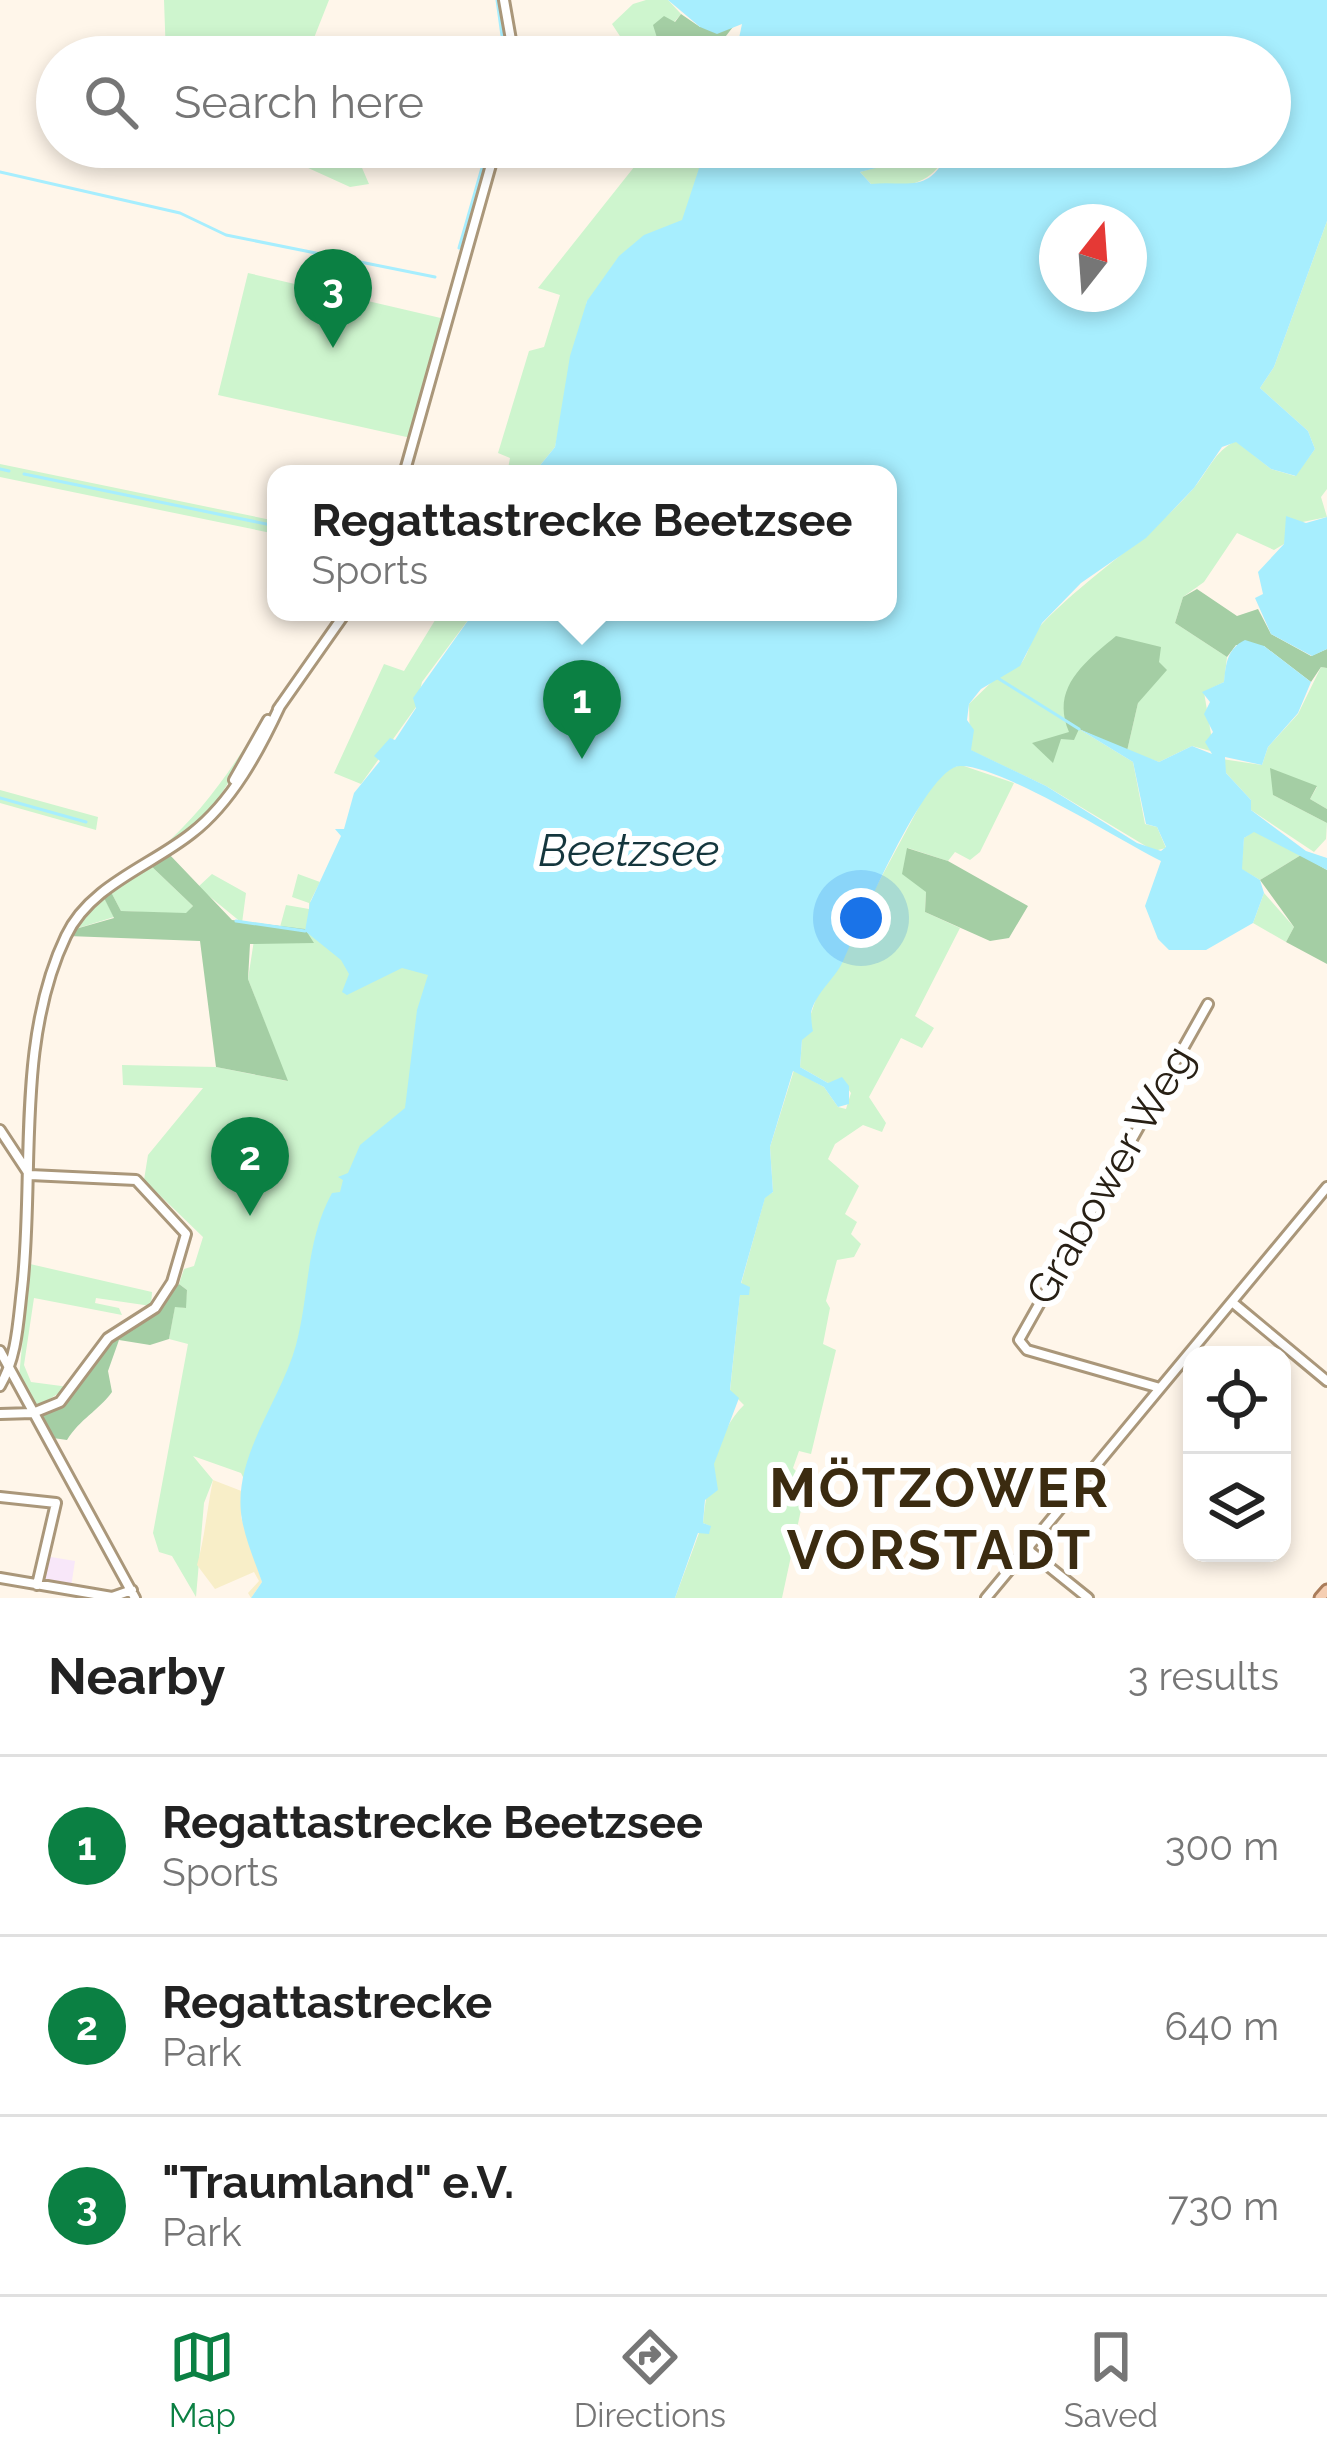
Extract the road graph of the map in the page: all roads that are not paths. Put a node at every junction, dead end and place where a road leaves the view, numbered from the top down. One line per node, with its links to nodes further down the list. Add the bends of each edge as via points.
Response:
1 (504, 0): 2 (street)
2 (510, 36)
3 (490, 168): 4 (street)
4 (407, 465)
5 (340, 621): 8 (street, via 224,797 189,836 95,899 66,936 40,1024)
6 (1208, 1004): 15 (street, Grabower Weg, via 1018,1340 1027,1350)
7 (0, 1130): 8 (street)
8 (30, 1174): 12 (street); 16 (street, via 136,1180 186,1234 172,1282 154,1308 108,1338 60,1402)
9 (1327, 1186): 10 (street)
10 (1232, 1302): 13 (street); 15 (street)
11 (0, 1351): 12 (street)
12 (10, 1370): 14 (street); 16 (street)
13 (1327, 1381)
14 (0, 1387)
15 (1160, 1388): 19 (street)
16 (33, 1413): 17 (street); 23 (street)
17 (0, 1414)
18 (0, 1497): 21 (street, via 56,1503)
19 (1028, 1549): 24 (street); 25 (street)
20 (0, 1578): 21 (street)
21 (38, 1585): 23 (street, via 112,1598)
22 (1327, 1590): 26 (main road)
23 (134, 1594)
24 (986, 1598)
25 (1088, 1598)
26 (1319, 1598)

